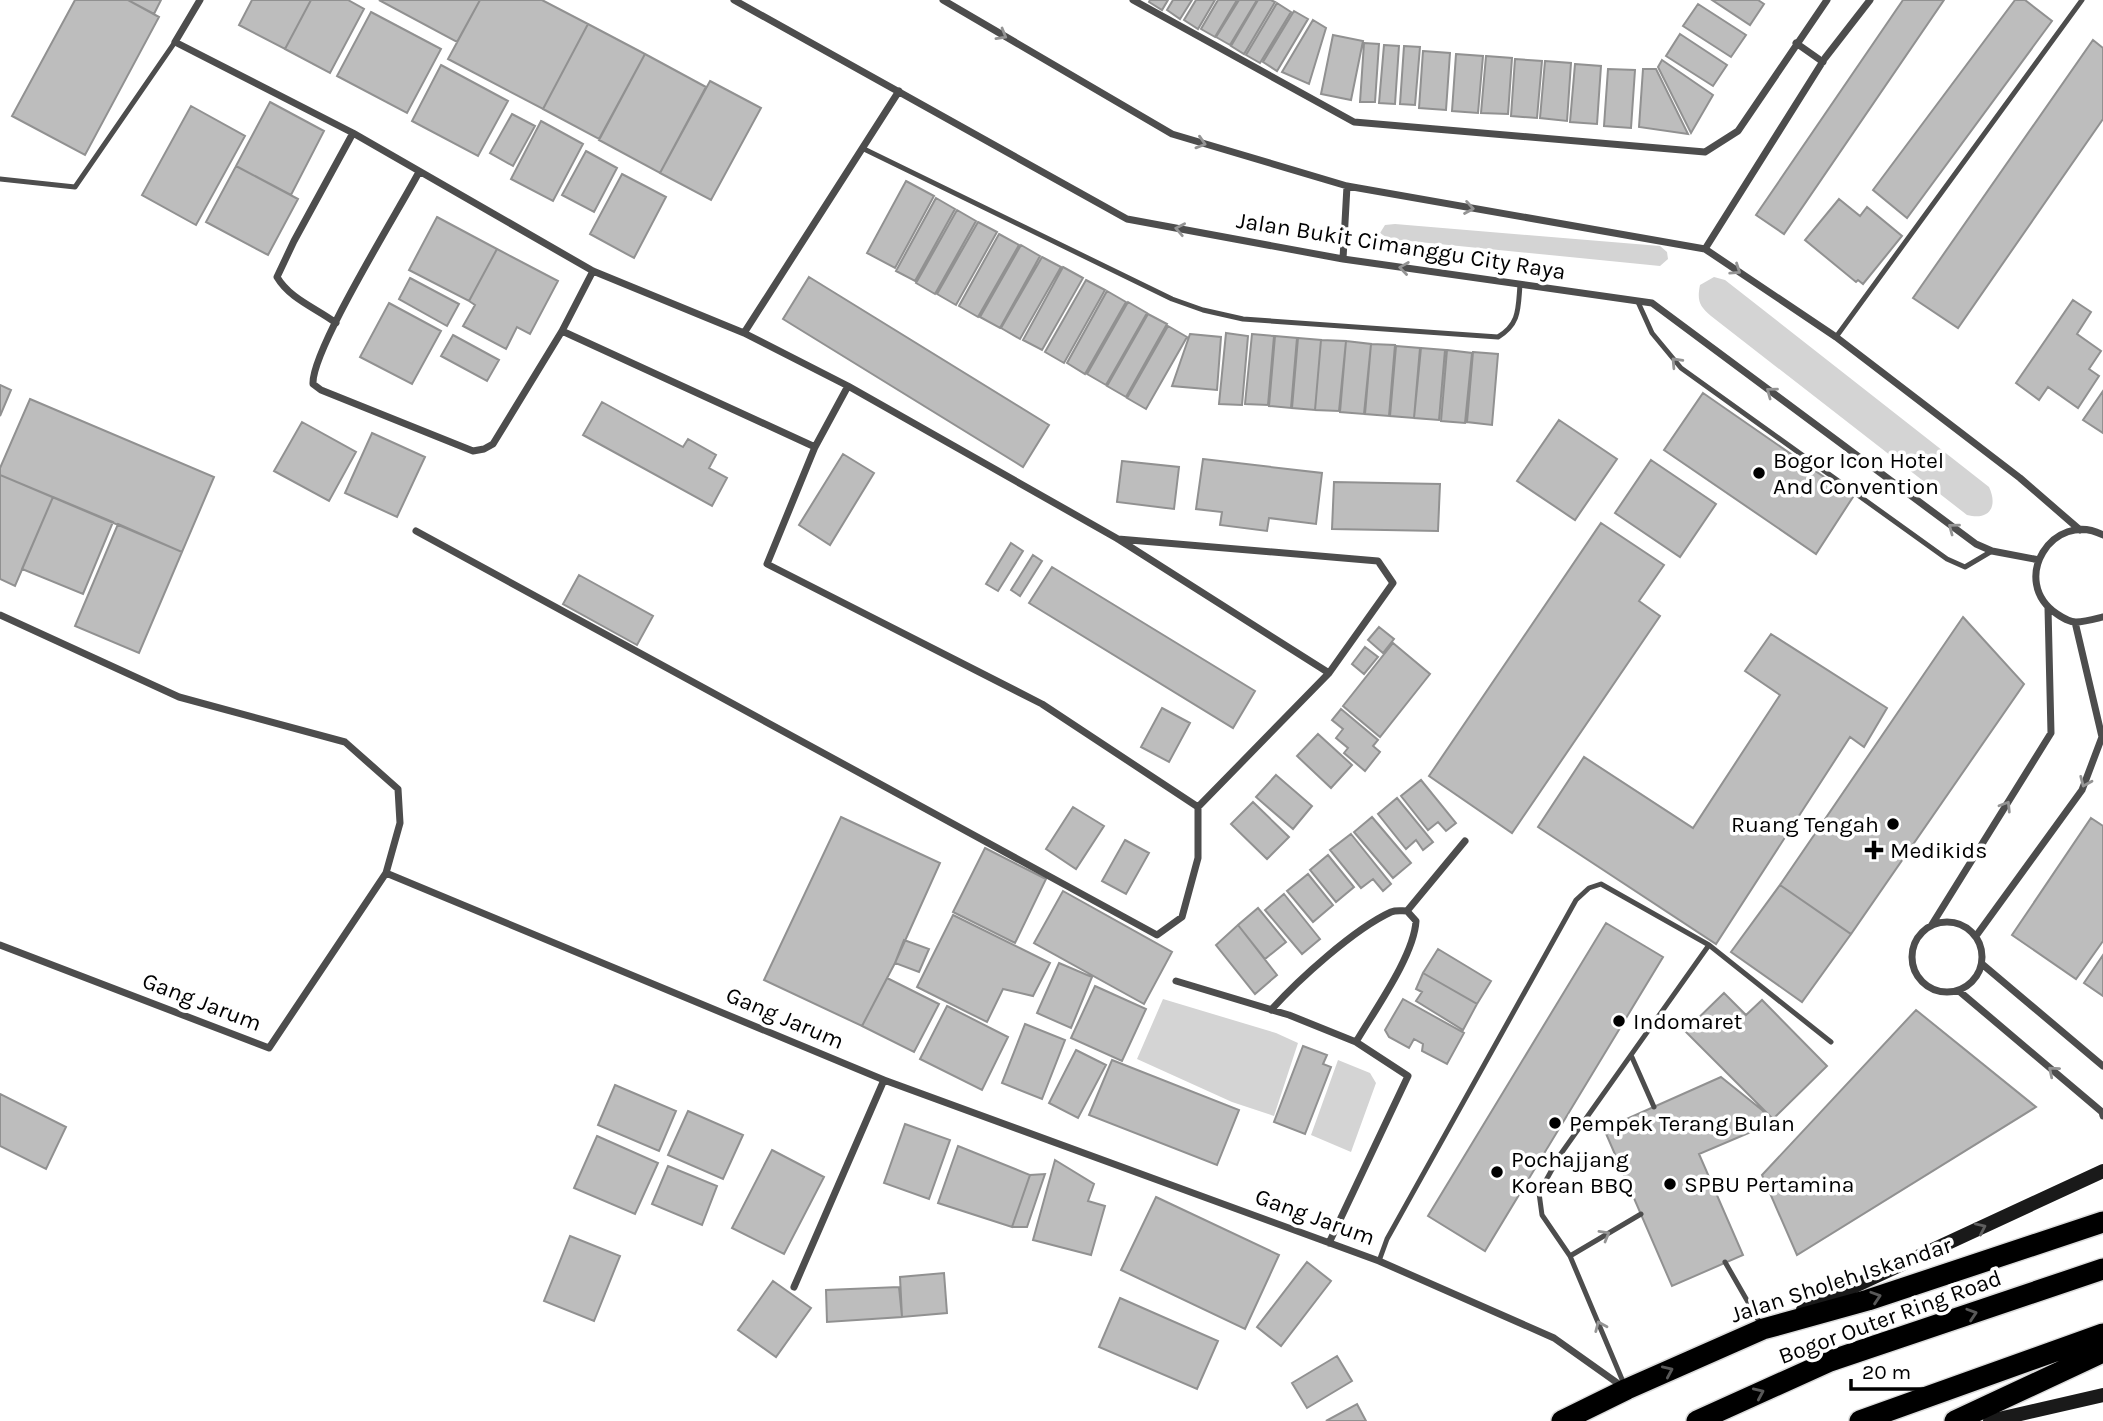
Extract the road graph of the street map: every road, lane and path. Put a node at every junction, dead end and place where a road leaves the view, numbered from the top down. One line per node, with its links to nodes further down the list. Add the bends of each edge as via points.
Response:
1 (200, 0): 8 (street)
2 (734, 0): 11 (street, Jalan Bukit Cimanggu City Raya)
3 (943, 0): 16 (street, Jalan Bukit Cimanggu City Raya, one-way to 16, via 1172,134)
4 (1133, 0): 9 (street, via 1354,122 1705,152 1738,131)
5 (1826, 0): 9 (street)
6 (1870, 0): 10 (street)
7 (2082, 0): 25 (lane)
8 (176, 42): 12 (street); 15 (lane, via 75,187)
9 (1796, 43): 10 (street)
10 (1824, 62): 17 (street)
11 (899, 91): 13 (street); 18 (street, Jalan Bukit Cimanggu City Raya, one-way to 11, via 1127,219)
12 (353, 133): 14 (street); 22 (street, via 278,277 285,290)
13 (864, 149): 20 (lane, via 1172,299 1242,319 1498,337 1516,320); 24 (street)
14 (419, 172): 19 (street); 22 (street)
15 (0, 179)
16 (1347, 186): 17 (street, Jalan Bukit Cimanggu City Raya, one-way to 17); 18 (street)
17 (1705, 249): 25 (street, Jalan Bukit Cimanggu City Raya, one-way to 25)
18 (1343, 259): 20 (street, Jalan Bukit Cimanggu City Raya, one-way to 18)
19 (593, 271): 23 (street); 24 (street)
20 (1520, 285): 21 (street, Jalan Bukit Cimanggu City Raya)
21 (1638, 302): 32 (street, Jalan Bukit Cimanggu City Raya, one-way to 21, via 1976,544 1652,303); 32 (lane, one-way to 21, via 1965,567 1947,559 1681,368 1652,333)
22 (335, 323): 23 (street, via 313,384 473,452 493,444)
23 (562, 331): 27 (street)
24 (744, 333): 26 (street)
25 (1836, 337): 28 (street, Jalan Bukit Cimanggu City Raya, via 2020,478)
26 (848, 386): 27 (street); 31 (street)
27 (815, 447): 39 (street, via 767,564 1042,704)
28 (2080, 530): 30 (street); 33 (street, via 2055,538)
29 (416, 531): 39 (street, via 1157,935 1182,917 1198,858)
30 (2103, 535)
31 (1118, 539): 38 (street); 38 (street, via 1378,561 1393,583)
32 (1992, 551): 33 (street, Jalan Bukit Cimanggu City Raya)
33 (2039, 560): 34 (street, via 2036,585)
34 (2048, 608): 37 (street); 43 (street, one-way to 34, via 2051,733)
35 (0, 615): 41 (street, via 178,697 345,742 398,789 400,823)
36 (2103, 617): 37 (street)
37 (2075, 622): 44 (street, one-way to 44, via 2102,737 2082,790)
38 (1329, 673): 39 (street)
39 (1198, 807)
40 (1465, 841): 42 (street)
41 (386, 873): 45 (street, Gang Jarum, via 269,1048); 55 (street, Gang Jarum)
42 (1407, 911): 50 (street, via 1394,910 1355,935 1289,989); 51 (street, via 1416,921 1415,933)
43 (1931, 926): 44 (street, via 1956,923); 49 (street, via 1913,951 1915,971 1920,980 1938,991)
44 (1976, 936): 47 (street)
45 (0, 945)
46 (1709, 945): 52 (lane); 53 (lane); 63 (lane, via 1601,884 1576,900 1387,1239)
47 (1982, 964): 49 (street, via 1974,980); 54 (street)
48 (1176, 981): 50 (street)
49 (1959, 991): 57 (street, one-way to 49)
50 (1271, 1010): 51 (street)
51 (1356, 1042): 61 (street, via 1408,1076)
52 (1832, 1042)
53 (1631, 1055): 56 (lane); 62 (lane, via 1560,1155 1539,1193 1542,1215)
54 (2103, 1066)
55 (884, 1080): 61 (street, Gang Jarum); 66 (street)
56 (1654, 1108)
57 (2103, 1116)
58 (2103, 1171): 67 (street, one-way to 58)
59 (1641, 1214): 62 (lane, one-way to 59)
60 (2103, 1222): 67 (highway, Jalan Sholeh Iskandar, one-way to 60, via 1868,1300)
61 (1329, 1242): 63 (street, Gang Jarum)
62 (1570, 1256): 70 (lane, one-way to 62)
63 (1379, 1261): 70 (street, Gang Jarum, via 1554,1338)
64 (1725, 1262): 67 (lane)
65 (2103, 1269): 73 (highway, Bogor Outer Ring Road, one-way to 65, via 1830,1361)
66 (794, 1287)
67 (1763, 1329): 70 (highway, Jalan Sholeh Iskandar, one-way to 67)
68 (2103, 1334): 74 (highway)
69 (2103, 1352): 75 (highway)
70 (1627, 1389): 72 (highway, Jalan Sholeh Iskandar)
71 (2103, 1395): 76 (street)
72 (1562, 1421)
73 (1696, 1421)
74 (1860, 1421)
75 (1955, 1421)
76 (1990, 1421)

